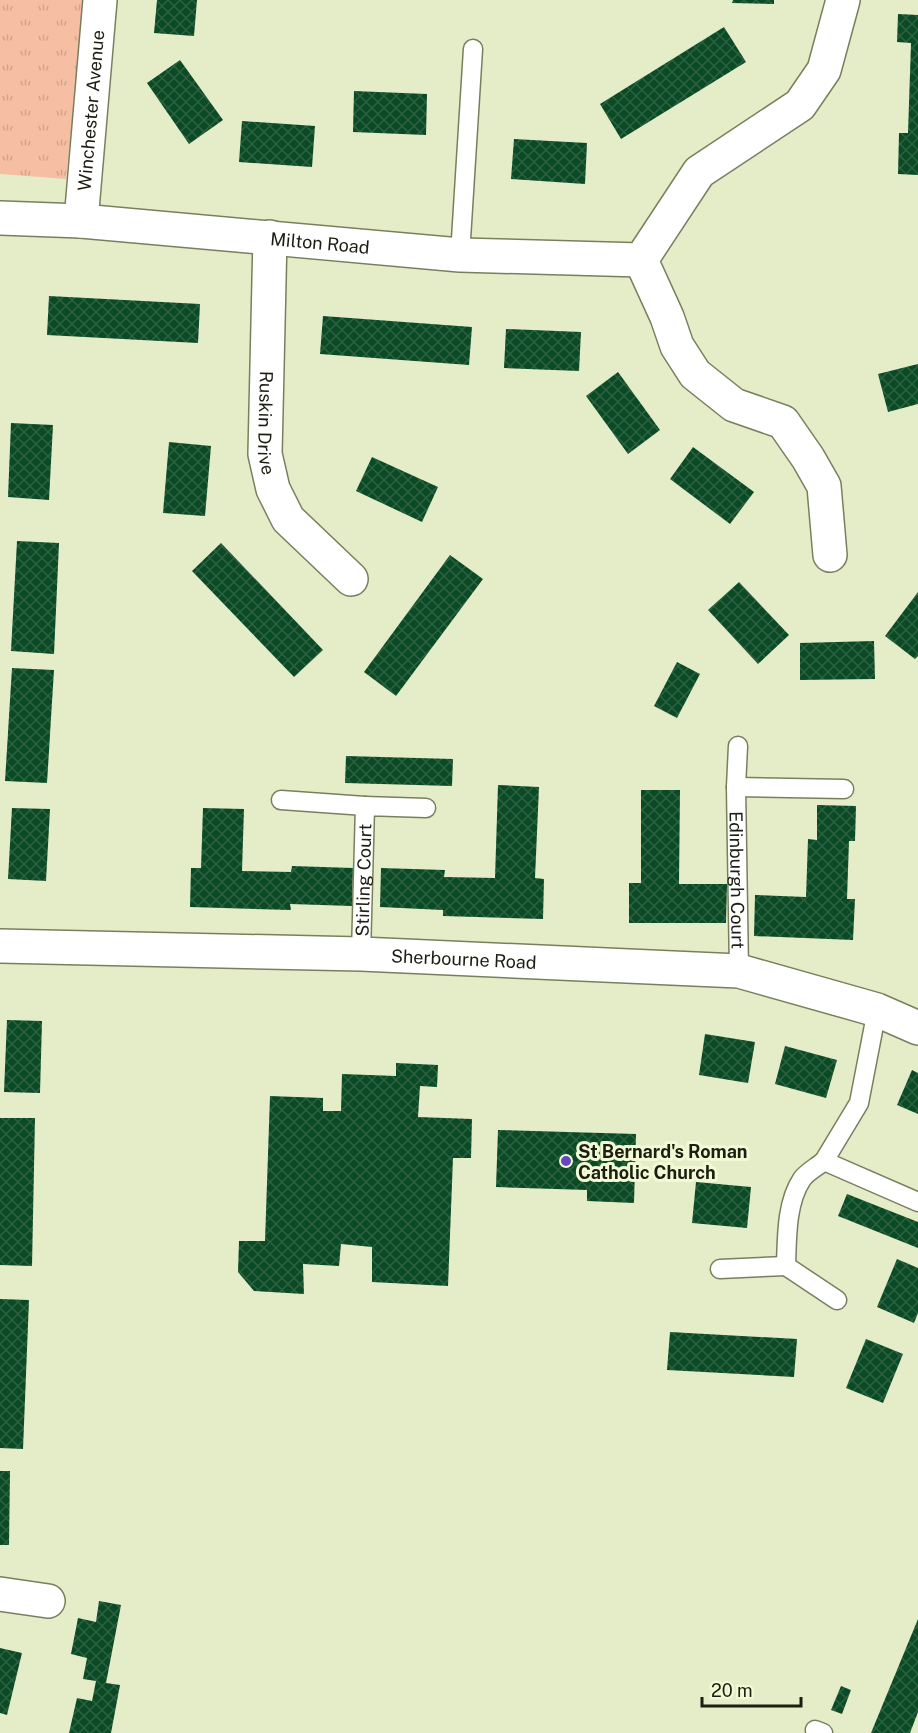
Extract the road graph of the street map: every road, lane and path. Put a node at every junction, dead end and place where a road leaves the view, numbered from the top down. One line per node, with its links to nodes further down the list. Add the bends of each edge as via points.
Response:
1 (100, 0): 5 (street, Winchester Avenue)
2 (843, 0): 8 (street, via 824,70 800,105 699,172)
3 (473, 49): 7 (lane)
4 (0, 218): 5 (street, Milton Road)
5 (81, 221): 6 (street, Milton Road)
6 (270, 237): 7 (street, Milton Road); 10 (street, Ruskin Drive, via 264,454 273,489 288,519)
7 (460, 255): 8 (street, Milton Road)
8 (641, 260): 9 (street, via 677,346 695,374 735,405 783,422 808,458 824,486)
9 (830, 555)
10 (351, 579)
11 (738, 746): 12 (lane, Edinburgh Court)
12 (736, 787): 13 (lane, Edinburgh Court); 19 (lane, Edinburgh Court)
13 (844, 789)
14 (281, 800): 15 (lane, Stirling Court)
15 (365, 806): 16 (lane, Stirling Court); 18 (lane, Stirling Court)
16 (426, 808)
17 (0, 946): 18 (street, Sherbourne Road)
18 (361, 954): 19 (street, Sherbourne Road)
19 (739, 971): 20 (street, Sherbourne Road)
20 (877, 1010): 21 (street, Sherbourne Road); 22 (lane, via 859,1103)
21 (918, 1028)
22 (824, 1161): 23 (lane); 24 (lane, via 803,1178 793,1199)
23 (918, 1202)
24 (786, 1266): 25 (lane); 26 (lane)
25 (720, 1269)
26 (837, 1300)
27 (0, 1594): 28 (street)
28 (48, 1601)

